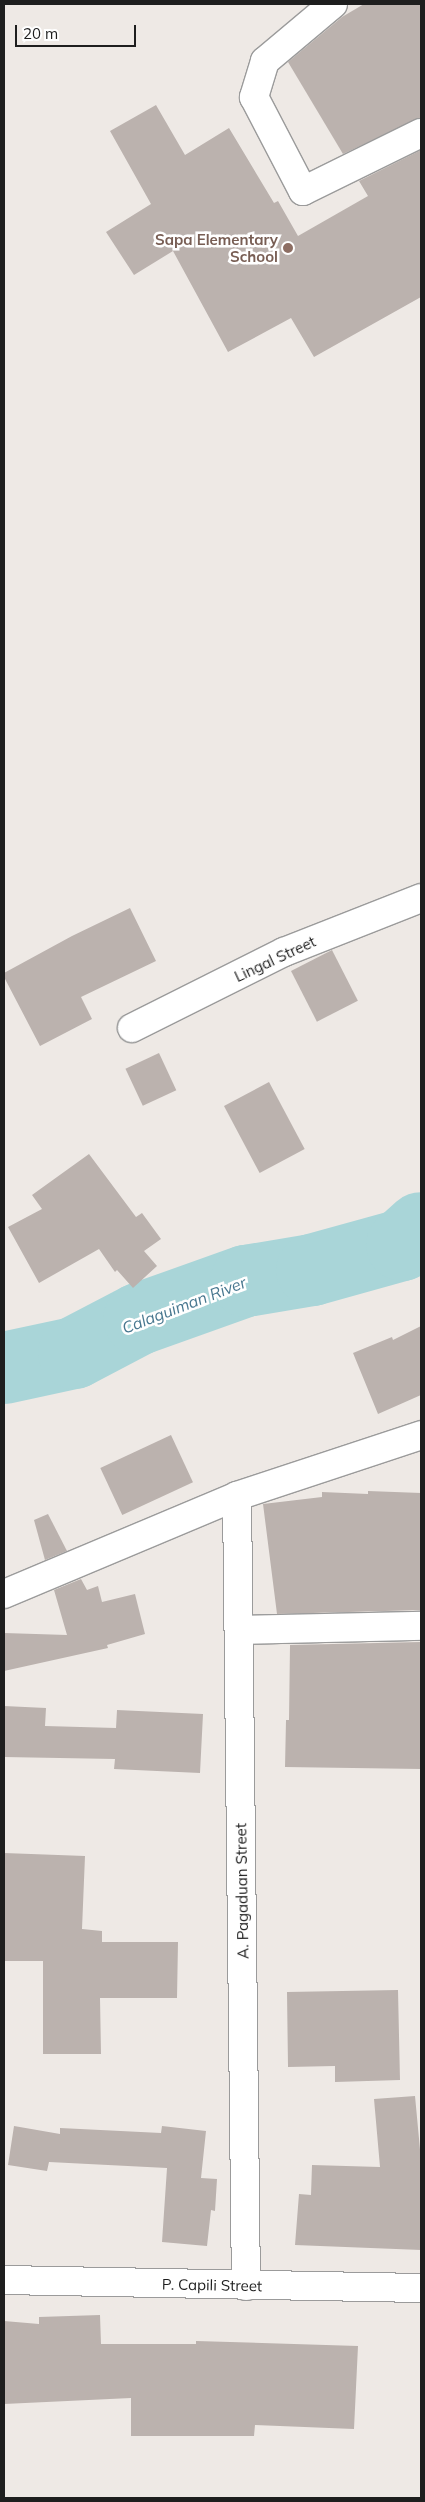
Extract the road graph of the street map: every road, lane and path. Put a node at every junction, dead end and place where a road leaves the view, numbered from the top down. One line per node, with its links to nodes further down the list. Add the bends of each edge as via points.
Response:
1 (333, 4): 2 (street, via 265,60 254,97 303,191)
2 (421, 133)
3 (421, 898): 4 (street, Lingal Street, via 284,952)
4 (132, 1028)
5 (421, 1435): 6 (street)
6 (237, 1496): 7 (street); 9 (street, A. Pagaduan Street)
7 (4, 1594)
8 (421, 1626): 9 (street)
9 (240, 1630): 11 (street, A. Pagaduan Street)
10 (4, 2280): 11 (street, P. Capili Street)
11 (246, 2286): 12 (street, P. Capili Street)
12 (421, 2288)

